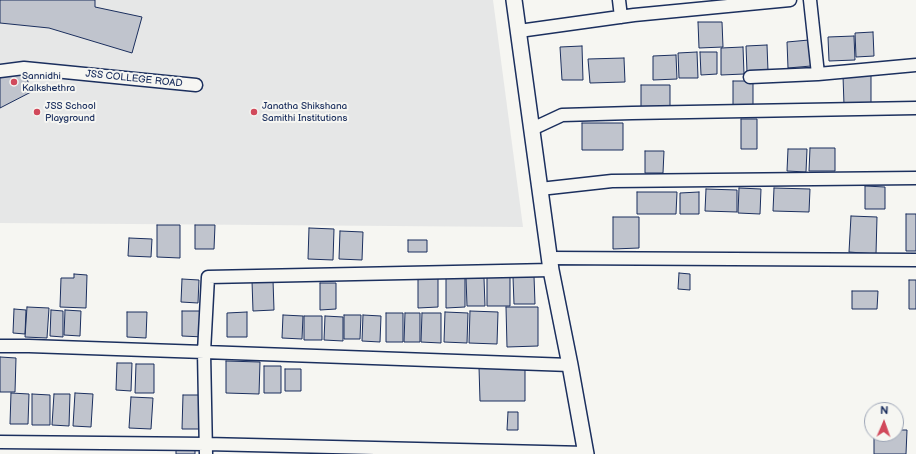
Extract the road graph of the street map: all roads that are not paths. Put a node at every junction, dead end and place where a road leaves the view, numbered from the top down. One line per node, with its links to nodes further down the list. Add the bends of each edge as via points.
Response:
1 (514, 0): 7 (street)
2 (619, 0): 6 (street)
3 (790, 0): 5 (street)
4 (810, 0): 10 (street)
5 (720, 4): 6 (street)
6 (620, 17): 7 (street)
7 (519, 31): 14 (street)
8 (916, 65): 10 (street)
9 (0, 71): 12 (street, JSS COLLEGE ROAD, via 24,68)
10 (818, 74): 11 (street)
11 (750, 77)
12 (196, 85)
13 (916, 108): 14 (street, via 562,115)
14 (532, 129): 16 (street)
15 (916, 178): 16 (street, via 612,181)
16 (540, 189): 18 (street)
17 (916, 260): 18 (street)
18 (550, 264): 20 (street, via 208,277); 21 (street)
19 (0, 346): 20 (street)
20 (204, 352): 21 (street); 23 (street)
21 (570, 366): 24 (street)
22 (0, 442): 23 (street)
23 (206, 449): 24 (street)
24 (586, 453)

